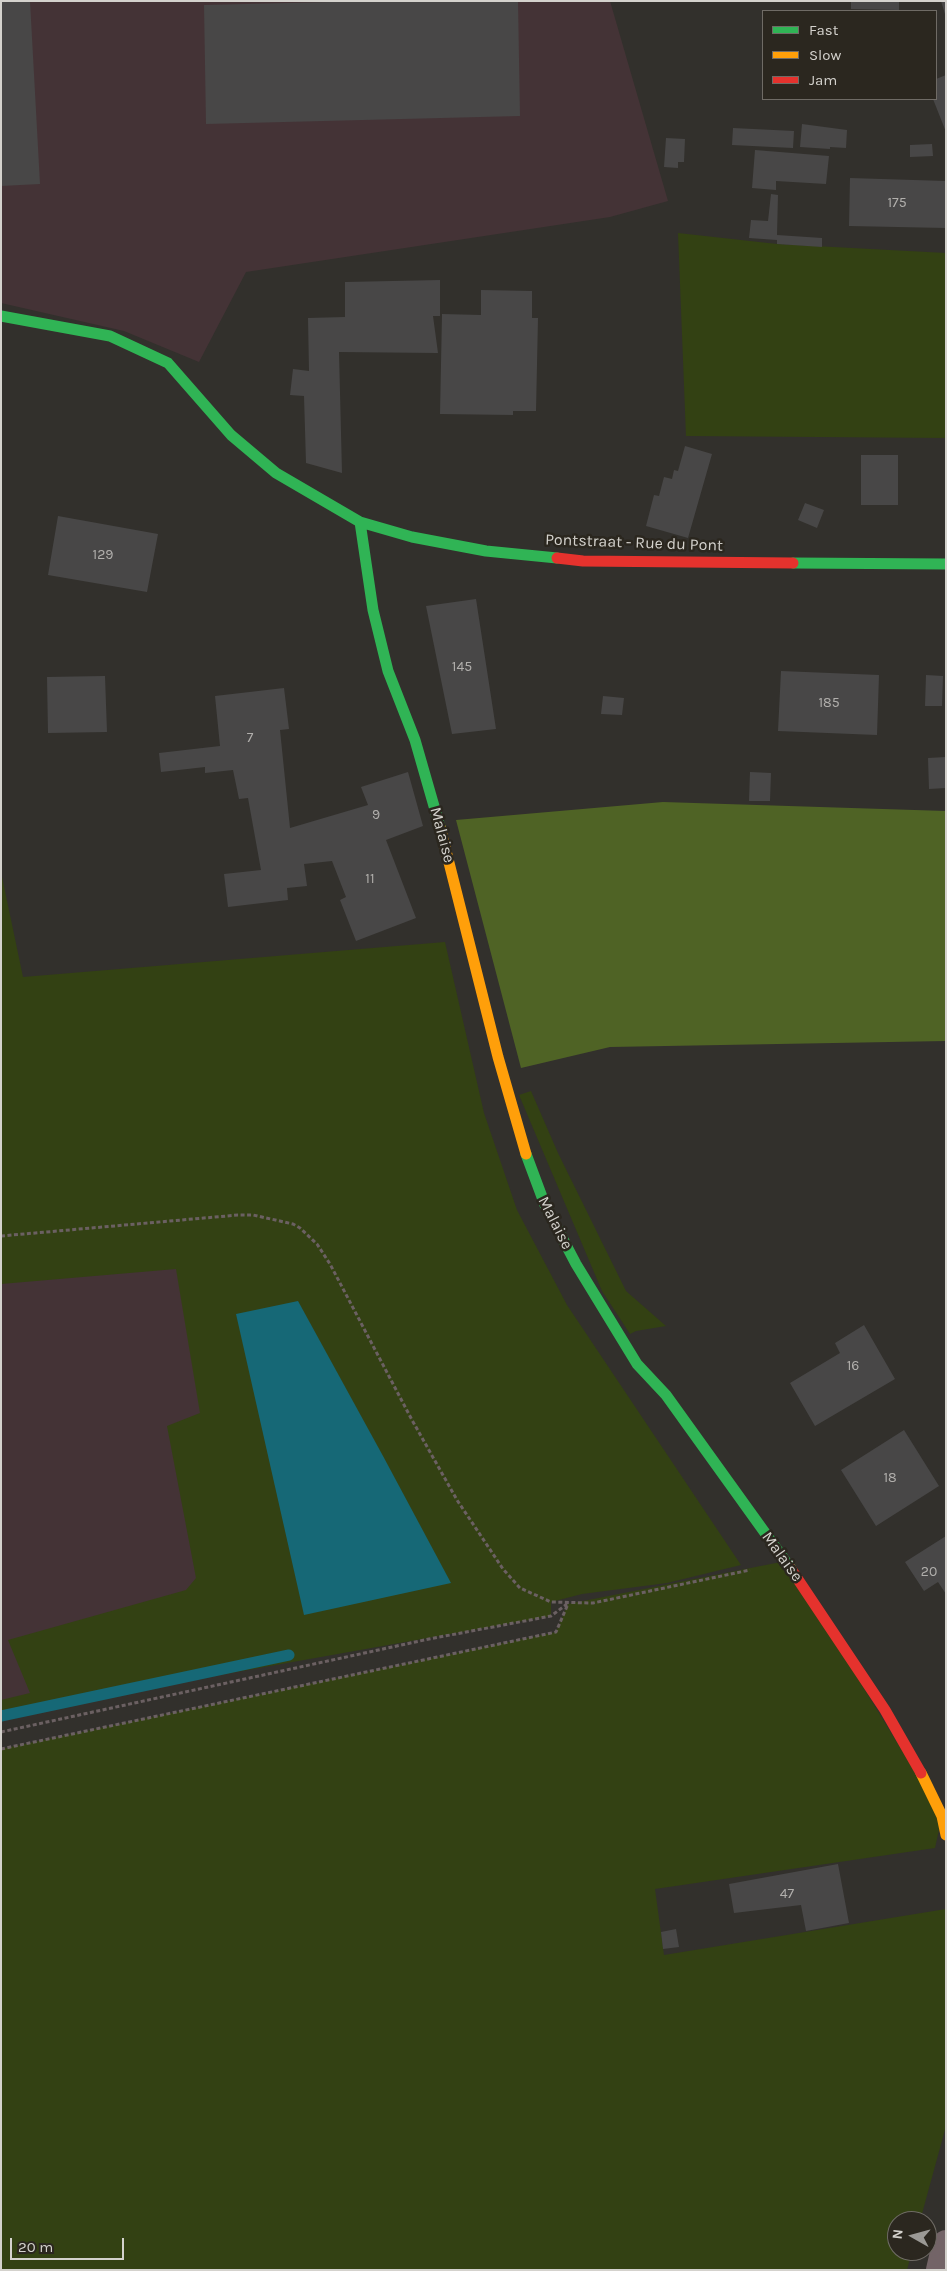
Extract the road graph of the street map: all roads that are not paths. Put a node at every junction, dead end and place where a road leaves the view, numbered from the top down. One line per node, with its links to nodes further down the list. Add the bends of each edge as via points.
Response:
1 (1, 316): 2 (street, Pontstraat - Rue du Pont, via 110,336 168,363 231,435 259,459 321,501)
2 (360, 522): 3 (street, Pontstraat - Rue du Pont, via 412,537 486,551 583,561); 4 (street, Malaise, via 373,610 388,671 426,777 513,1112 545,1205 576,1264 637,1364 666,1395 786,1562 885,1710 919,1768 942,1816)
3 (946, 564)
4 (946, 1835)
5 (946, 2244): 6 (street)
6 (940, 2270)

